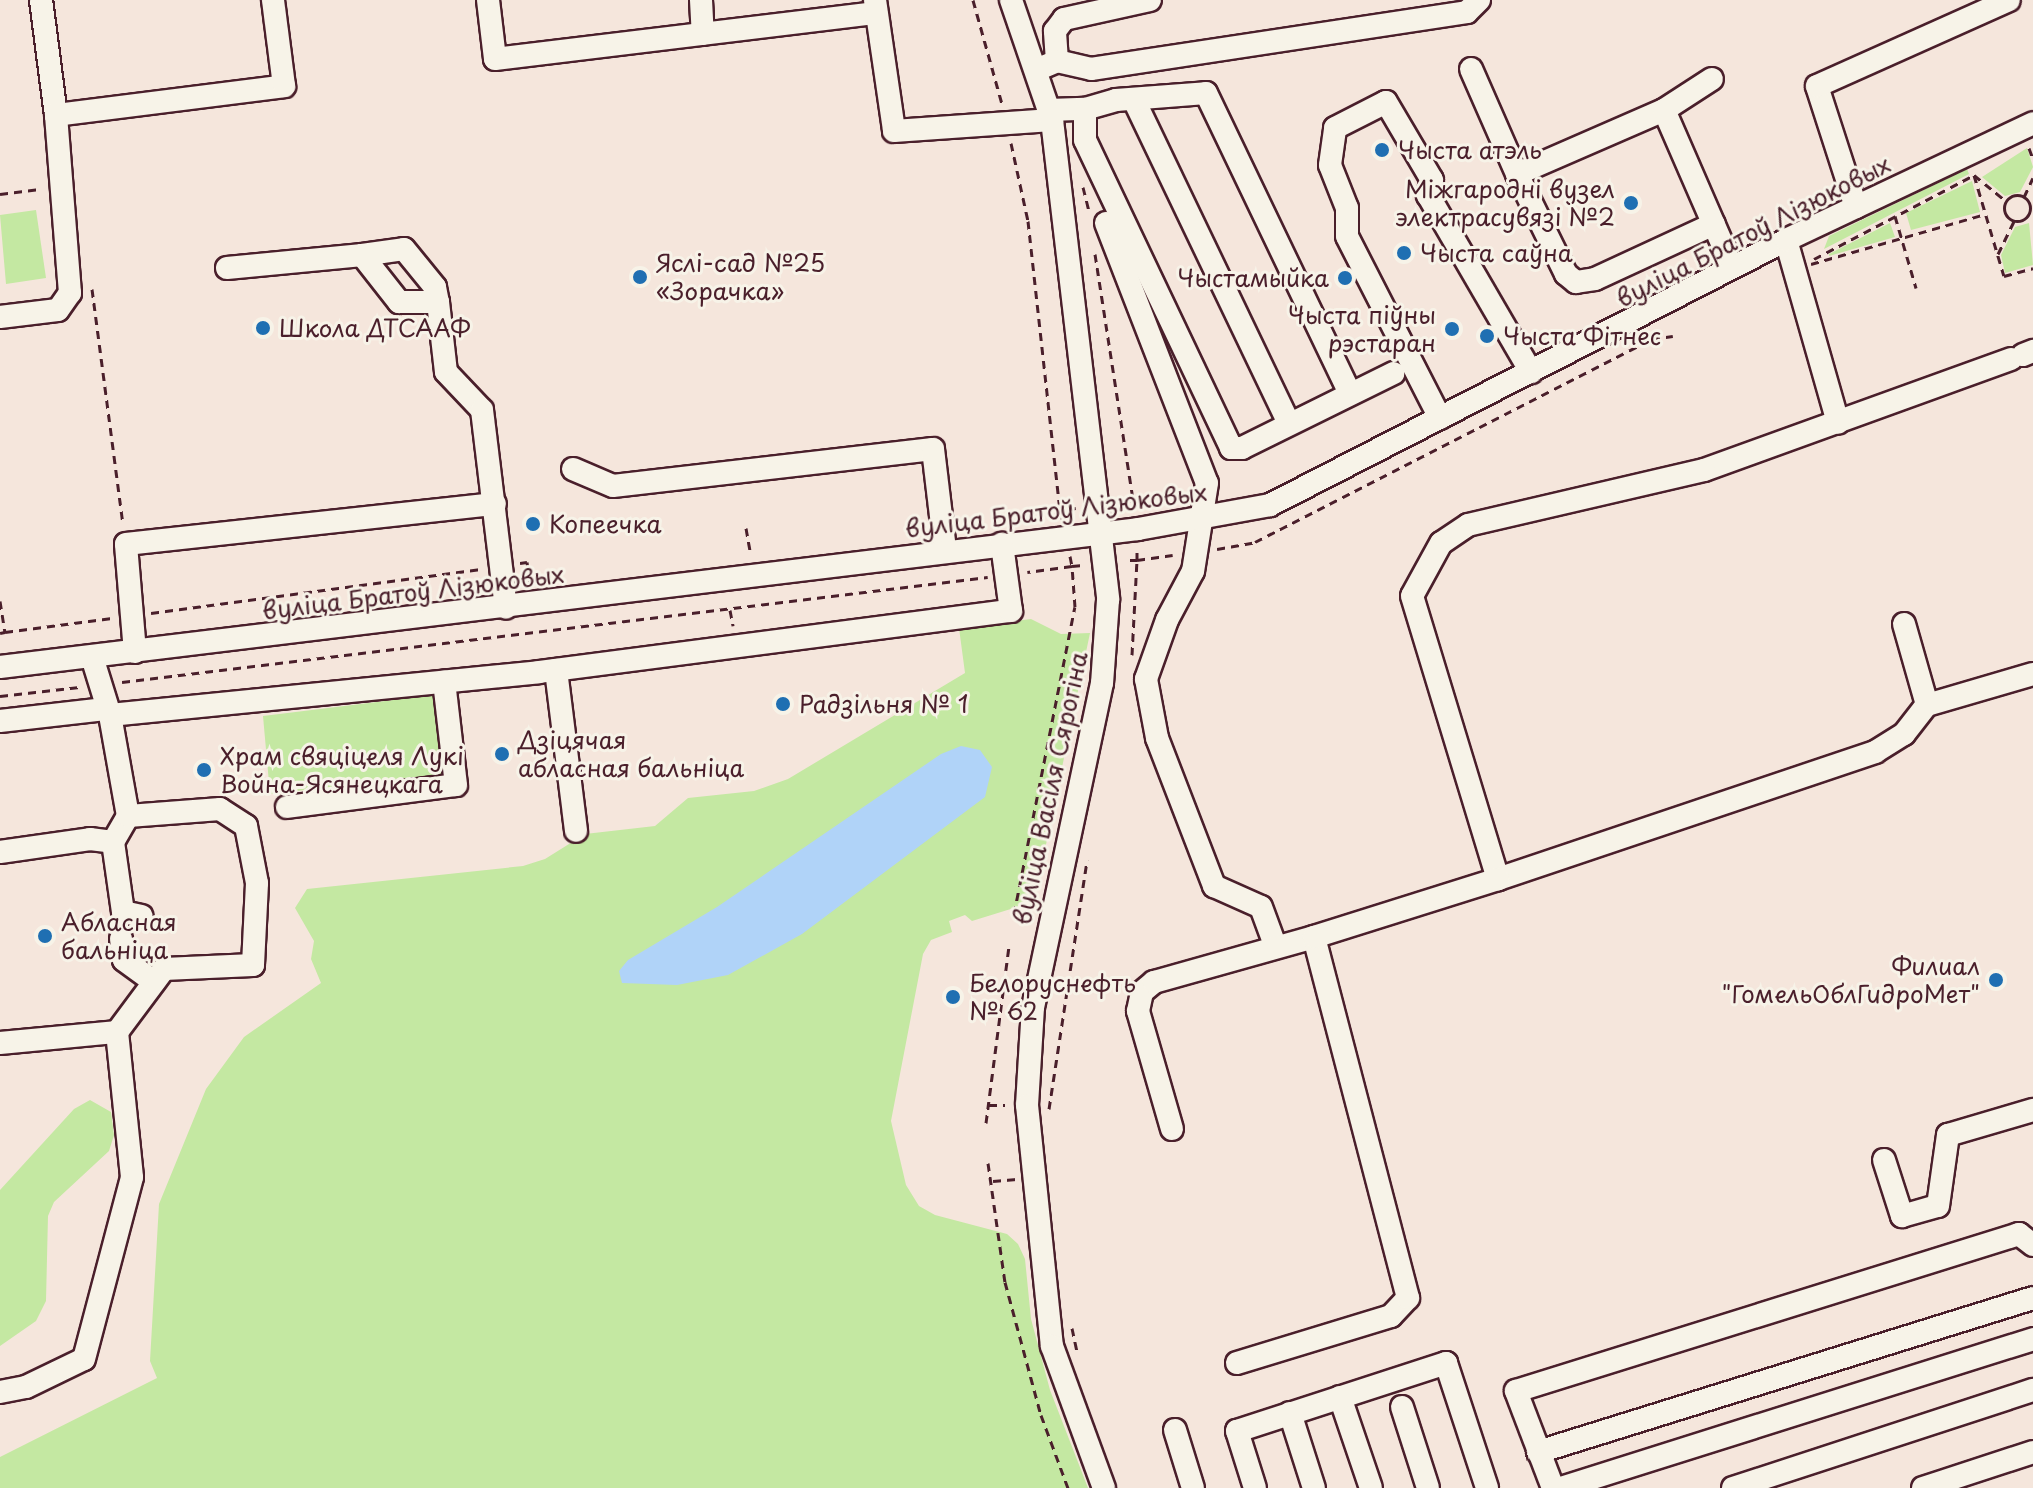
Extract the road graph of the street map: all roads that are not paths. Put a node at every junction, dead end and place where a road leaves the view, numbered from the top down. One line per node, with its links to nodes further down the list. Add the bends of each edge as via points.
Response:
1 (41, 0): 17 (street)
2 (273, 0): 17 (street, via 284,86)
3 (488, 0): 10 (street, via 495,59)
4 (701, 0): 10 (street)
5 (1011, 0): 11 (street, вуліца Васіля Сярогіна)
6 (1150, 0): 11 (street, via 1064,19 1055,31)
7 (1479, 0): 11 (street, via 1467,12 1091,69)
8 (2009, 0): 21 (street, via 1817,86)
9 (876, 6): 10 (street); 18 (street, via 894,131)
10 (703, 34)
11 (1047, 65): 18 (street, вуліца Васіля Сярогіна)
12 (1471, 69): 20 (street)
13 (1712, 79): 16 (street)
14 (1134, 100): 15 (street); 33 (street, via 1206,93); 35 (street)
15 (1085, 109): 18 (street); 35 (street, via 1085,140 1231,448 1242,448)
16 (1664, 110): 20 (street); 23 (street)
17 (56, 115): 29 (street, via 70,293 58,310)
18 (1051, 115): 40 (street, вуліца Васіля Сярогіна)
19 (2033, 123): 21 (street, вуліца Братоў Лізюковых)
20 (1517, 174): 23 (street, via 1566,274 1576,282 1595,279)
21 (1856, 207): 24 (street, вуліца Братоў Лізюковых)
22 (1098, 221): 39 (street, via 1205,467)
23 (1714, 224): 26 (street)
24 (1786, 240): 31 (street, вуліца Братоў Лізюковых); 36 (street)
25 (362, 255): 27 (street); 28 (street, via 399,302); 28 (street, via 404,249 435,287)
26 (1727, 255)
27 (227, 268)
28 (438, 302): 38 (street, via 446,372 482,410)
29 (0, 317)
30 (2022, 355): 36 (street)
31 (1531, 372): 34 (street, вуліца Братоў Лізюковых); 34 (street, via 1428,195 1432,180 1386,102 1335,128 1330,165 1347,208 1347,236)
32 (1394, 373): 33 (street)
33 (1350, 393): 35 (street)
34 (1440, 418): 39 (street, вуліца Братоў Лізюковых, via 1270,505)
35 (1289, 423)
36 (1838, 423): 59 (street, via 1704,470 1468,525 1441,543 1412,596)
37 (573, 469): 42 (street, via 613,486 933,449)
38 (495, 504): 43 (street); 45 (street, via 126,544)
39 (1199, 518): 40 (street, вуліца Братоў Лізюковых); 63 (street, via 1198,552 1146,679 1157,738 1214,886 1261,907)
40 (1100, 533): 41 (street, вуліца Братоў Лізюковых); 82 (street, вуліца Васіля Сярогіна, via 1108,600 1102,683 1033,1007 1027,1140 1052,1346)
41 (1002, 544): 42 (street, вуліца Братоў Лізюковых); 48 (street, via 1011,611)
42 (945, 550): 43 (street, вуліца Братоў Лізюковых)
43 (506, 608): 45 (street, вуліца Братоў Лізюковых)
44 (1904, 624): 51 (street)
45 (135, 652): 46 (street, вуліца Братоў Лізюковых)
46 (92, 657): 47 (street, вуліца Братоў Лізюковых); 52 (street)
47 (0, 667)
48 (556, 670): 50 (street); 56 (street)
49 (2033, 674): 51 (street)
50 (444, 682): 52 (street); 54 (street, via 456,785)
51 (1927, 705): 59 (street, via 1904,734 1875,752)
52 (108, 712): 53 (street); 55 (street)
53 (0, 721)
54 (287, 807)
55 (128, 816): 57 (street); 64 (street, via 220,809 246,826 257,883 253,965 164,969)
56 (576, 831)
57 (113, 842): 58 (street, via 90,839); 60 (street, via 123,912)
58 (0, 852)
59 (1498, 879): 61 (street)
60 (142, 916)
61 (1314, 937): 63 (street); 73 (street, via 1408,1298 1391,1316)
62 (121, 939): 64 (street, via 124,960)
63 (1275, 945): 68 (street, via 1154,982 1142,992 1138,1011)
64 (154, 982): 65 (street)
65 (117, 1032): 66 (street); 75 (street, via 132,1177 84,1359 26,1387)
66 (0, 1043)
67 (2033, 1110): 69 (street, via 1948,1135 1938,1206 1902,1216)
68 (1172, 1129)
69 (1884, 1160)
70 (2033, 1245): 80 (street, via 2019,1234 1516,1391)
71 (2033, 1298): 80 (street)
72 (2033, 1339): 90 (street)
73 (1237, 1363)
74 (2033, 1390): 91 (street)
75 (0, 1392)
76 (1340, 1397): 78 (street); 86 (street); 88 (street, via 1446,1363)
77 (1402, 1407): 87 (street)
78 (1290, 1413): 84 (street, via 1237,1431); 85 (street)
79 (1175, 1430): 83 (street)
80 (1538, 1452): 89 (street)
81 (2033, 1452): 92 (street)
82 (1104, 1488)
83 (1193, 1488)
84 (1255, 1488)
85 (1314, 1488)
86 (1371, 1488)
87 (1428, 1488)
88 (1487, 1488)
89 (1553, 1488)
90 (1561, 1488)
91 (1733, 1488)
92 (1923, 1488)

